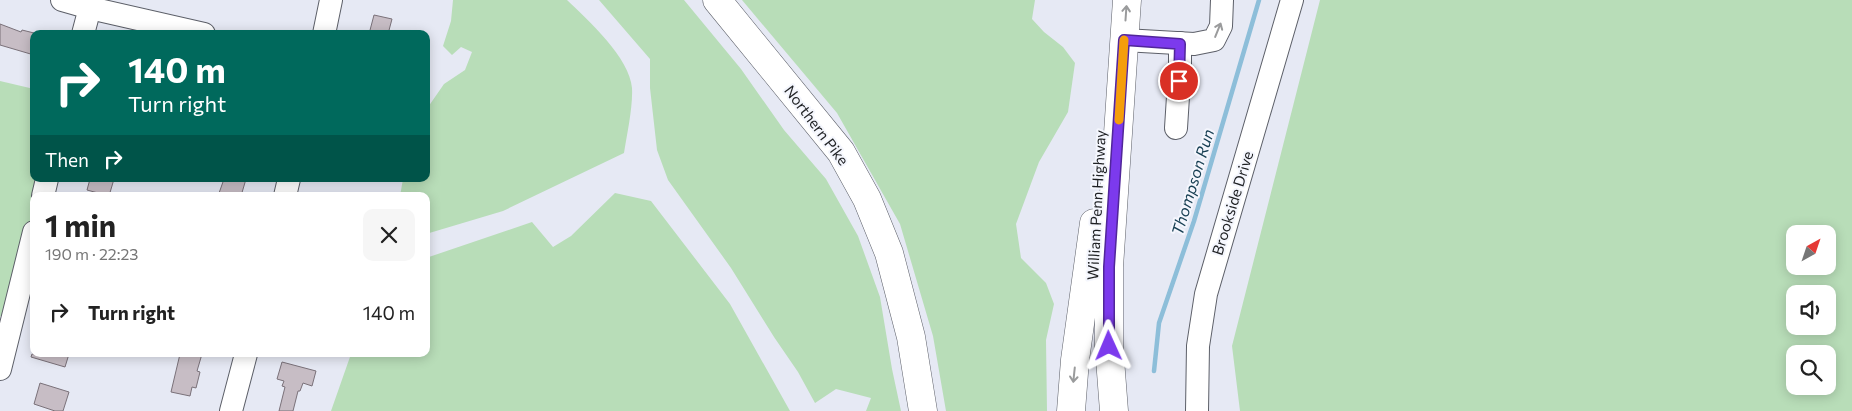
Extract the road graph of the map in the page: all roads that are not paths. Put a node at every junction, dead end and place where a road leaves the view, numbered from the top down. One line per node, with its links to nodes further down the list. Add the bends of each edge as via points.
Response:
1 (62, 0): 8 (street)
2 (331, 0): 11 (street)
3 (717, 0): 20 (main road, Northern Pike, via 841,152 867,199 889,253 902,300)
4 (1109, 0): 15 (main road, William Penn Highway)
5 (1127, 0): 12 (main road, William Penn Highway, one-way to 5)
6 (1222, 0): 13 (street, one-way to 6, via 1214,40 1221,26)
7 (1292, 0): 24 (street, Brookside Drive, via 1206,294 1198,346)
8 (91, 4): 9 (street); 10 (street)
9 (84, 30)
10 (189, 30)
11 (325, 30)
12 (1124, 40): 13 (street); 23 (main road, William Penn Highway, via 1109,267 1109,346)
13 (1180, 44): 14 (street)
14 (1176, 128)
15 (1094, 223): 21 (main road, one-way to 21); 22 (main road, William Penn Highway, via 1090,305)
16 (30, 248): 18 (street)
17 (245, 357): 19 (street)
18 (0, 369)
19 (231, 411)
20 (923, 411)
21 (1071, 411)
22 (1096, 411)
23 (1114, 411)
24 (1197, 411)

